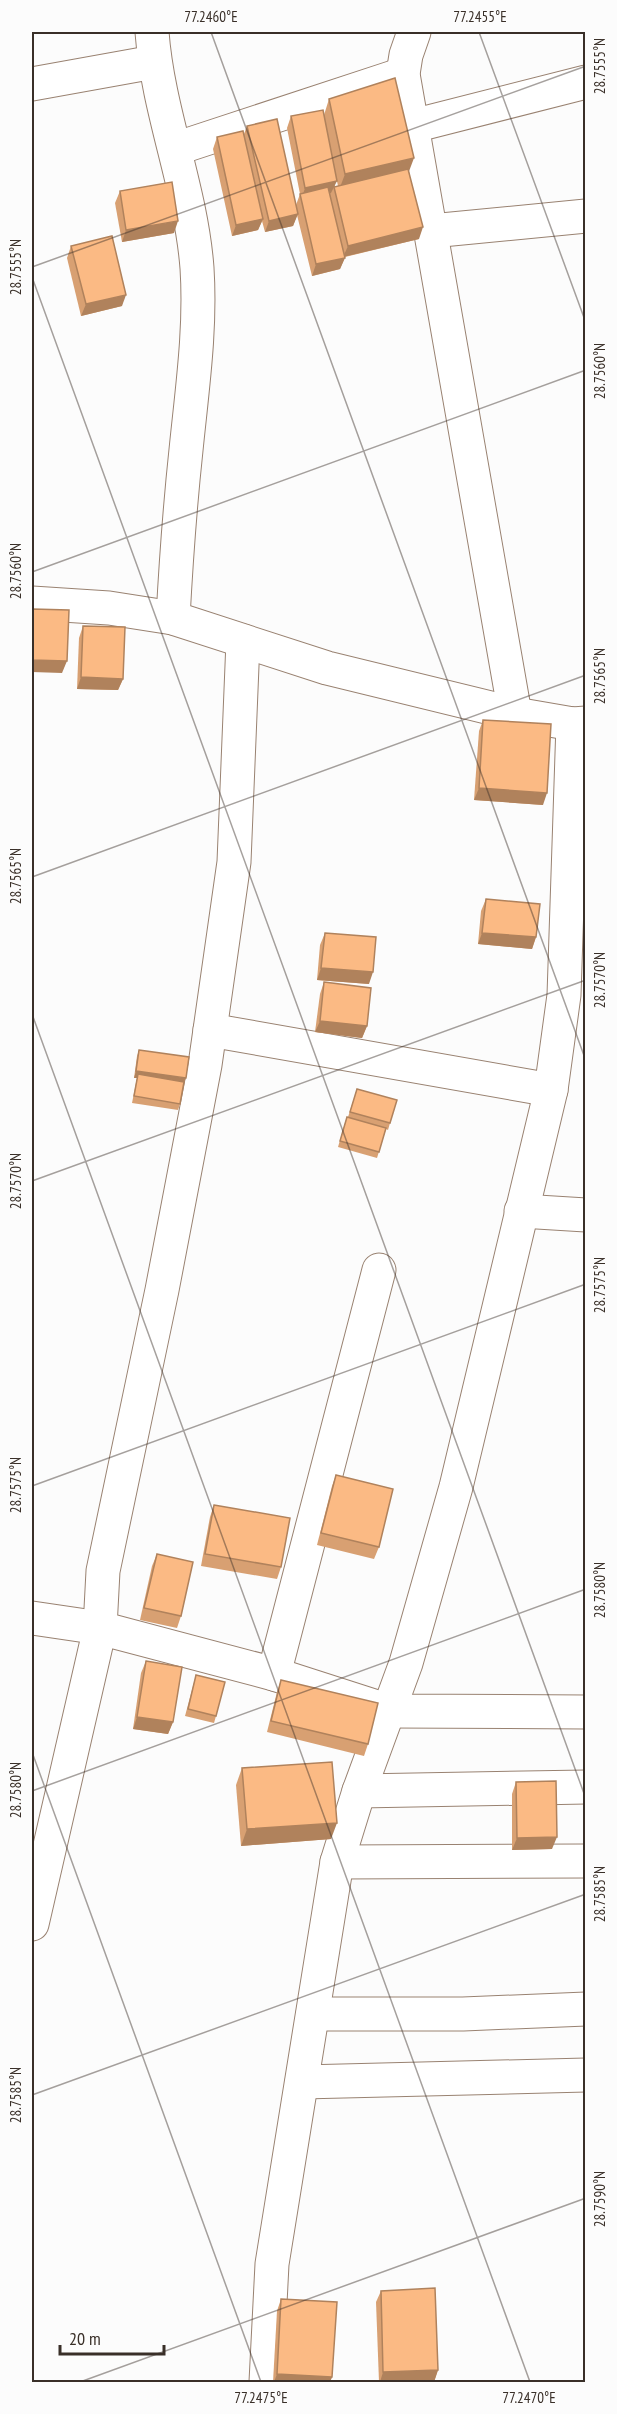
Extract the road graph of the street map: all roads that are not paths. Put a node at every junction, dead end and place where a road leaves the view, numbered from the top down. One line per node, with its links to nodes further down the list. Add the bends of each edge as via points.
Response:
1 (414, 32): 3 (street)
2 (153, 47): 5 (street); 7 (street)
3 (403, 74): 6 (street); 7 (street)
4 (585, 82): 6 (street)
5 (32, 84)
6 (413, 126): 9 (street)
7 (175, 149): 11 (street, via 186,189 197,267 198,327)
8 (585, 216): 9 (street)
9 (431, 231): 13 (street)
10 (32, 603): 11 (street, via 109,608)
11 (172, 618): 12 (street)
12 (243, 641): 13 (street, via 327,668); 15 (street, via 234,862)
13 (515, 714): 14 (street)
14 (579, 724): 16 (street, via 564,995)
15 (210, 1030): 16 (street); 21 (street, via 162,1290 103,1571)
16 (551, 1090): 17 (street)
17 (521, 1211): 18 (street); 23 (street, via 456,1487)
18 (585, 1215)
19 (379, 1270): 22 (street)
20 (32, 1618): 21 (street)
21 (100, 1628): 22 (street); 27 (street)
22 (274, 1674): 23 (street)
23 (389, 1711): 24 (street); 26 (street)
24 (585, 1712)
25 (585, 1787): 26 (street)
26 (359, 1791): 29 (street)
27 (45, 1803): 30 (street)
28 (585, 1861): 29 (street)
29 (337, 1862): 32 (street)
30 (32, 1924)
31 (585, 2009): 32 (street)
32 (313, 2014): 34 (street)
33 (585, 2075): 34 (street)
34 (302, 2082): 35 (street, via 272,2264)
35 (266, 2382)

